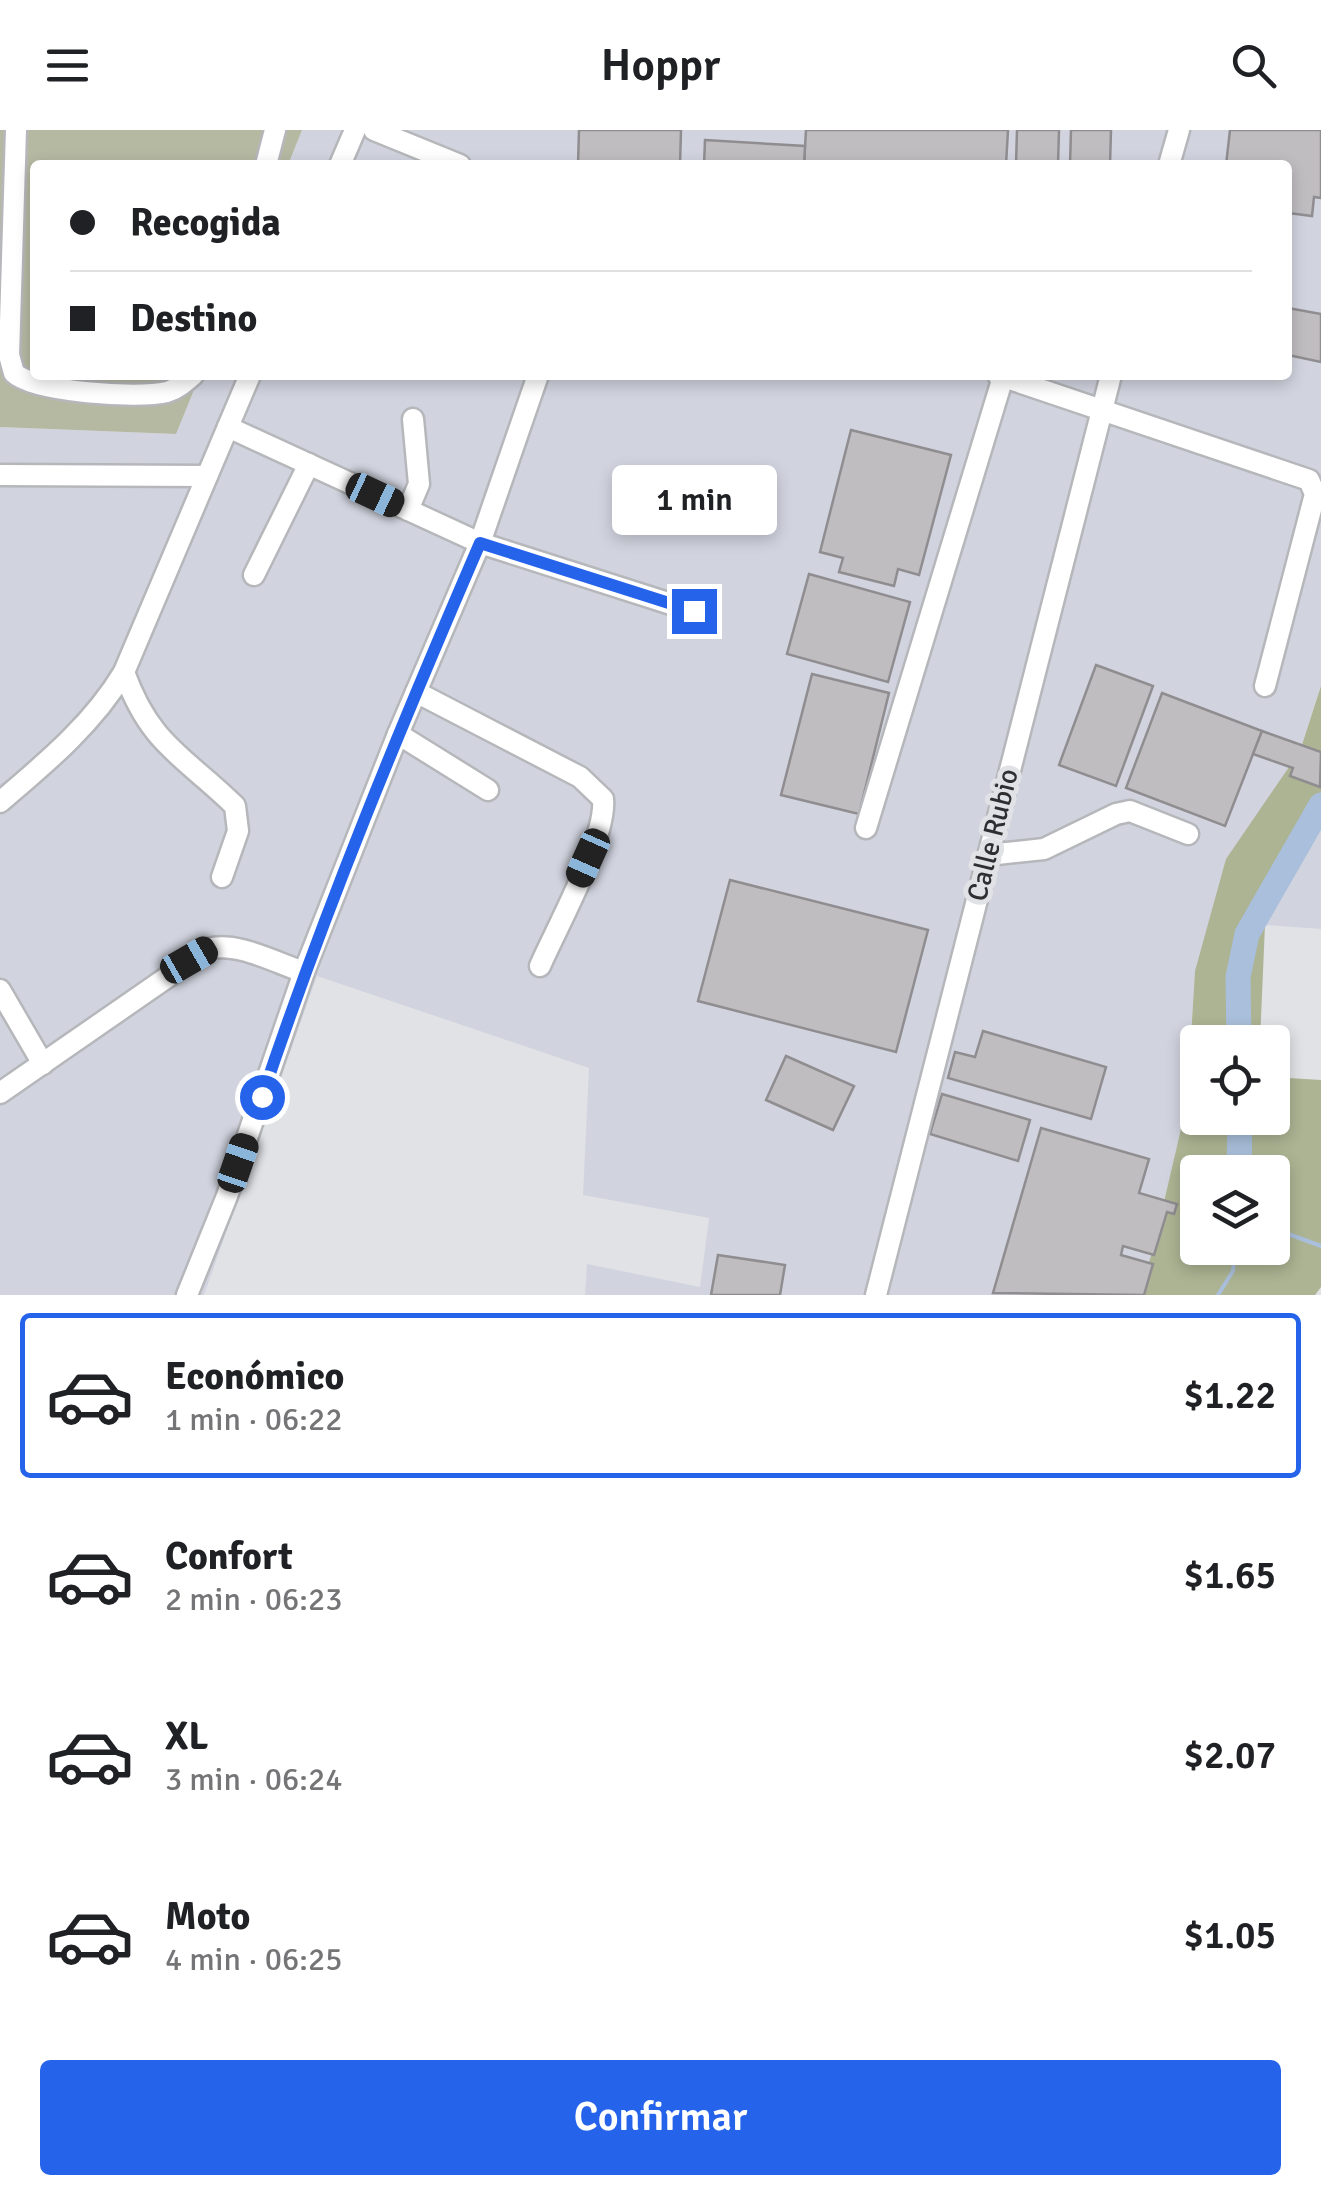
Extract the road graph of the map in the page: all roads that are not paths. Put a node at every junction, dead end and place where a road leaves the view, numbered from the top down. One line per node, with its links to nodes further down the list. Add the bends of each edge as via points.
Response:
1 (16, 130): 10 (street)
2 (276, 130): 6 (street)
3 (355, 130): 7 (street)
4 (374, 130): 8 (street)
5 (1179, 130): 9 (street)
6 (267, 160)
7 (342, 160)
8 (446, 160)
9 (1170, 160)
10 (6, 260): 11 (street, via 10,355 20,379 132,395 175,389)
11 (187, 380)
12 (248, 380): 19 (street)
13 (536, 380): 24 (street)
14 (1000, 380): 33 (street)
15 (1013, 380): 17 (street)
16 (1110, 380): 17 (street, Calle Rubio)
17 (1102, 410): 28 (street, via 1300,476 1312,486); 35 (street, Calle Rubio)
18 (413, 419): 23 (street, via 419,484)
19 (228, 427): 20 (street); 22 (street)
20 (309, 464): 23 (street); 25 (street)
21 (0, 475): 22 (street)
22 (207, 476): 27 (street)
23 (408, 510): 24 (street)
24 (480, 543): 26 (street); 29 (street)
25 (254, 574)
26 (694, 611)
27 (124, 672): 32 (street, via 80,730); 36 (street, via 144,721 236,806 238,831)
28 (1265, 686)
29 (416, 692): 30 (street); 37 (street, via 580,777 602,799 588,858)
30 (398, 734): 31 (street); 38 (street)
31 (488, 790)
32 (0, 802)
33 (866, 828)
34 (1188, 834): 35 (street, via 1130,810 1044,849)
35 (988, 854): 43 (street, Calle Rubio)
36 (222, 877)
37 (540, 966)
38 (304, 972): 40 (street, via 234,949 208,949); 42 (street)
39 (0, 990): 40 (street)
40 (44, 1064): 41 (street)
41 (0, 1093)
42 (186, 1295)
43 (876, 1295)

